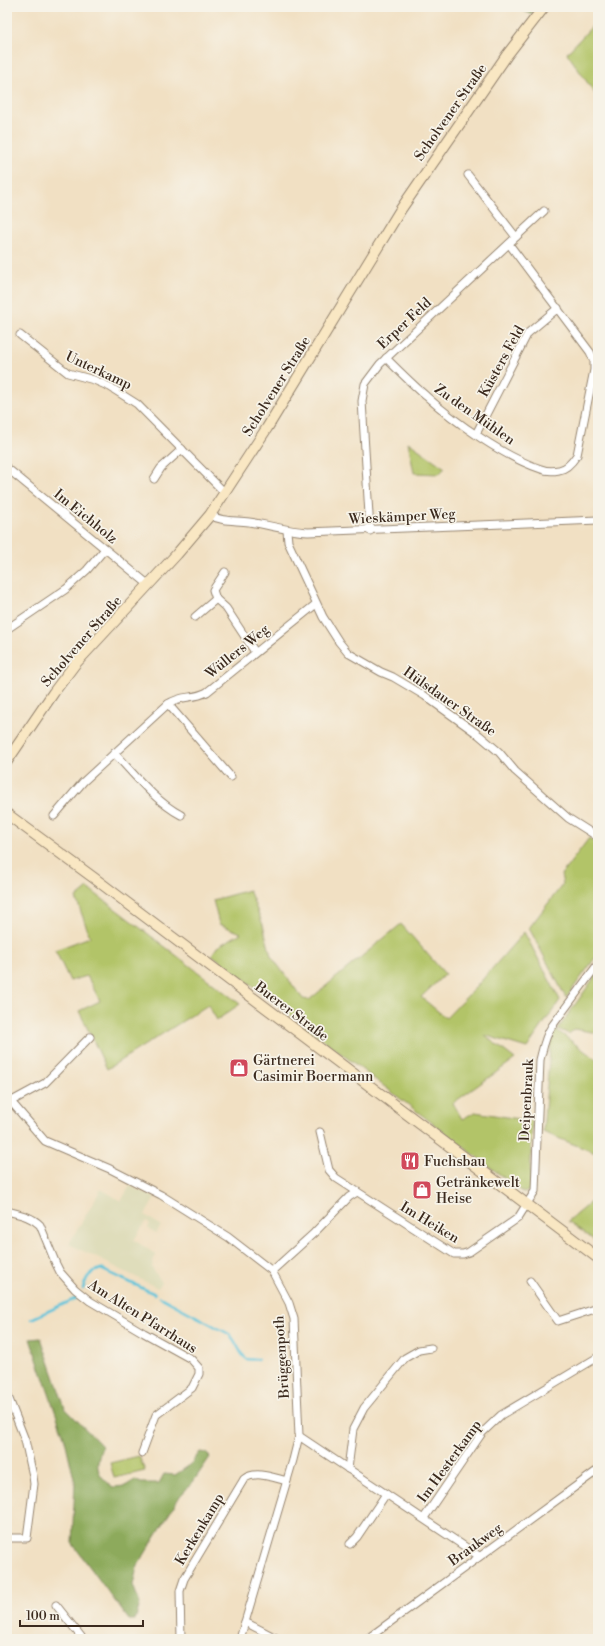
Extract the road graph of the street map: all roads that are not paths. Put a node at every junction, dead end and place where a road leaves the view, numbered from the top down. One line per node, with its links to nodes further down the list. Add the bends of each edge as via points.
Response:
1 (544, 7): 13 (main road, Scholvener Straße, via 507,55 401,209)
2 (468, 175): 4 (street)
3 (544, 211): 4 (street, Erper Feld)
4 (516, 237): 5 (street, Erper Feld)
5 (508, 244): 6 (street, Zu den Mühlen); 8 (street, Erper Feld)
6 (558, 308): 9 (street, Küsters Feld, via 528,333); 9 (street, Zu den Mühlen, via 594,361 577,455 571,463 560,470 543,470 517,459)
7 (20, 334): 10 (street, Unterkamp, via 68,373 110,386 128,397)
8 (386, 358): 9 (street, Zu den Mühlen, via 426,396); 17 (street, Erper Feld, via 365,384 362,401)
9 (476, 434)
10 (182, 449): 12 (street, via 161,468); 13 (street, Unterkamp)
11 (7, 468): 18 (street, Im Eichholz)
12 (154, 479)
13 (225, 493): 14 (main road, Scholvener Straße)
14 (210, 515): 16 (street, Wieskämper Weg, via 219,520 250,522); 20 (main road, Scholvener Straße)
15 (598, 520): 17 (street, Wieskämper Weg)
16 (287, 531): 17 (street, Wieskämper Weg); 22 (street, Hülsdauer Straße, via 288,542)
17 (370, 531)
18 (105, 549): 20 (street, Im Eichholz); 24 (street, via 87,570 66,588)
19 (225, 572): 21 (street, via 213,590)
20 (149, 584): 28 (main road, Scholvener Straße, via 75,664)
21 (216, 599): 23 (street); 25 (street, via 226,608)
22 (316, 604): 25 (street, Wüllers Weg); 33 (street, Hülsdauer Straße, via 348,653 425,696 479,735 568,818)
23 (195, 617)
24 (7, 630)
25 (255, 652): 26 (street, Wüllers Weg, via 207,692 194,697 176,698)
26 (168, 704): 27 (street, Wüllers Weg); 29 (street)
27 (114, 753): 31 (street, via 158,798); 32 (street, Wüllers Weg, via 78,787)
28 (8, 756)
29 (230, 777)
30 (7, 814): 39 (main road, Buerer Straße)
31 (181, 815)
32 (54, 816)
33 (598, 837)
34 (598, 964): 39 (street, Deipenbrauk, via 548,1032 543,1048 540,1060 536,1185)
35 (90, 1037): 36 (street, via 45,1082)
36 (9, 1100): 42 (street, Brüggenpoth, via 45,1140 161,1195 228,1237)
37 (320, 1132): 38 (street, Im Heiken, via 329,1170)
38 (357, 1192): 39 (street, Im Heiken, via 454,1254 469,1252 518,1218); 42 (street)
39 (527, 1205): 41 (main road, Buerer Straße)
40 (7, 1210): 49 (street, Am Alten Pfarrhaus, via 35,1220 40,1225 60,1272 78,1292 144,1334 191,1359 199,1368 192,1388 156,1415)
41 (598, 1258)
42 (272, 1271): 48 (street, Brüggenpoth, via 289,1303 294,1319)
43 (530, 1281): 44 (street, via 558,1321)
44 (598, 1308)
45 (430, 1348): 50 (street, via 419,1350 405,1358 364,1408 354,1429)
46 (598, 1358): 54 (street, Im Hesterkamp, via 501,1415 482,1433)
47 (7, 1394): 55 (street, via 25,1440 34,1484 27,1538)
48 (299, 1436): 50 (street); 52 (street, Brüggenpoth)
49 (142, 1453)
50 (348, 1469): 53 (street)
51 (598, 1470): 57 (street, Braukweg)
52 (287, 1480): 59 (street, Brüggenpoth); 61 (street, Kerkenkamp, via 256,1474 244,1478 184,1579 180,1591)
53 (386, 1494): 54 (street); 56 (street)
54 (424, 1518): 57 (street)
55 (7, 1538)
56 (350, 1544)
57 (479, 1556): 64 (street, Braukweg)
58 (56, 1605): 60 (street)
59 (245, 1622): 62 (street, Brüggenpoth); 63 (street)
60 (82, 1639)
61 (181, 1639)
62 (240, 1639)
63 (278, 1639)
64 (367, 1639)

